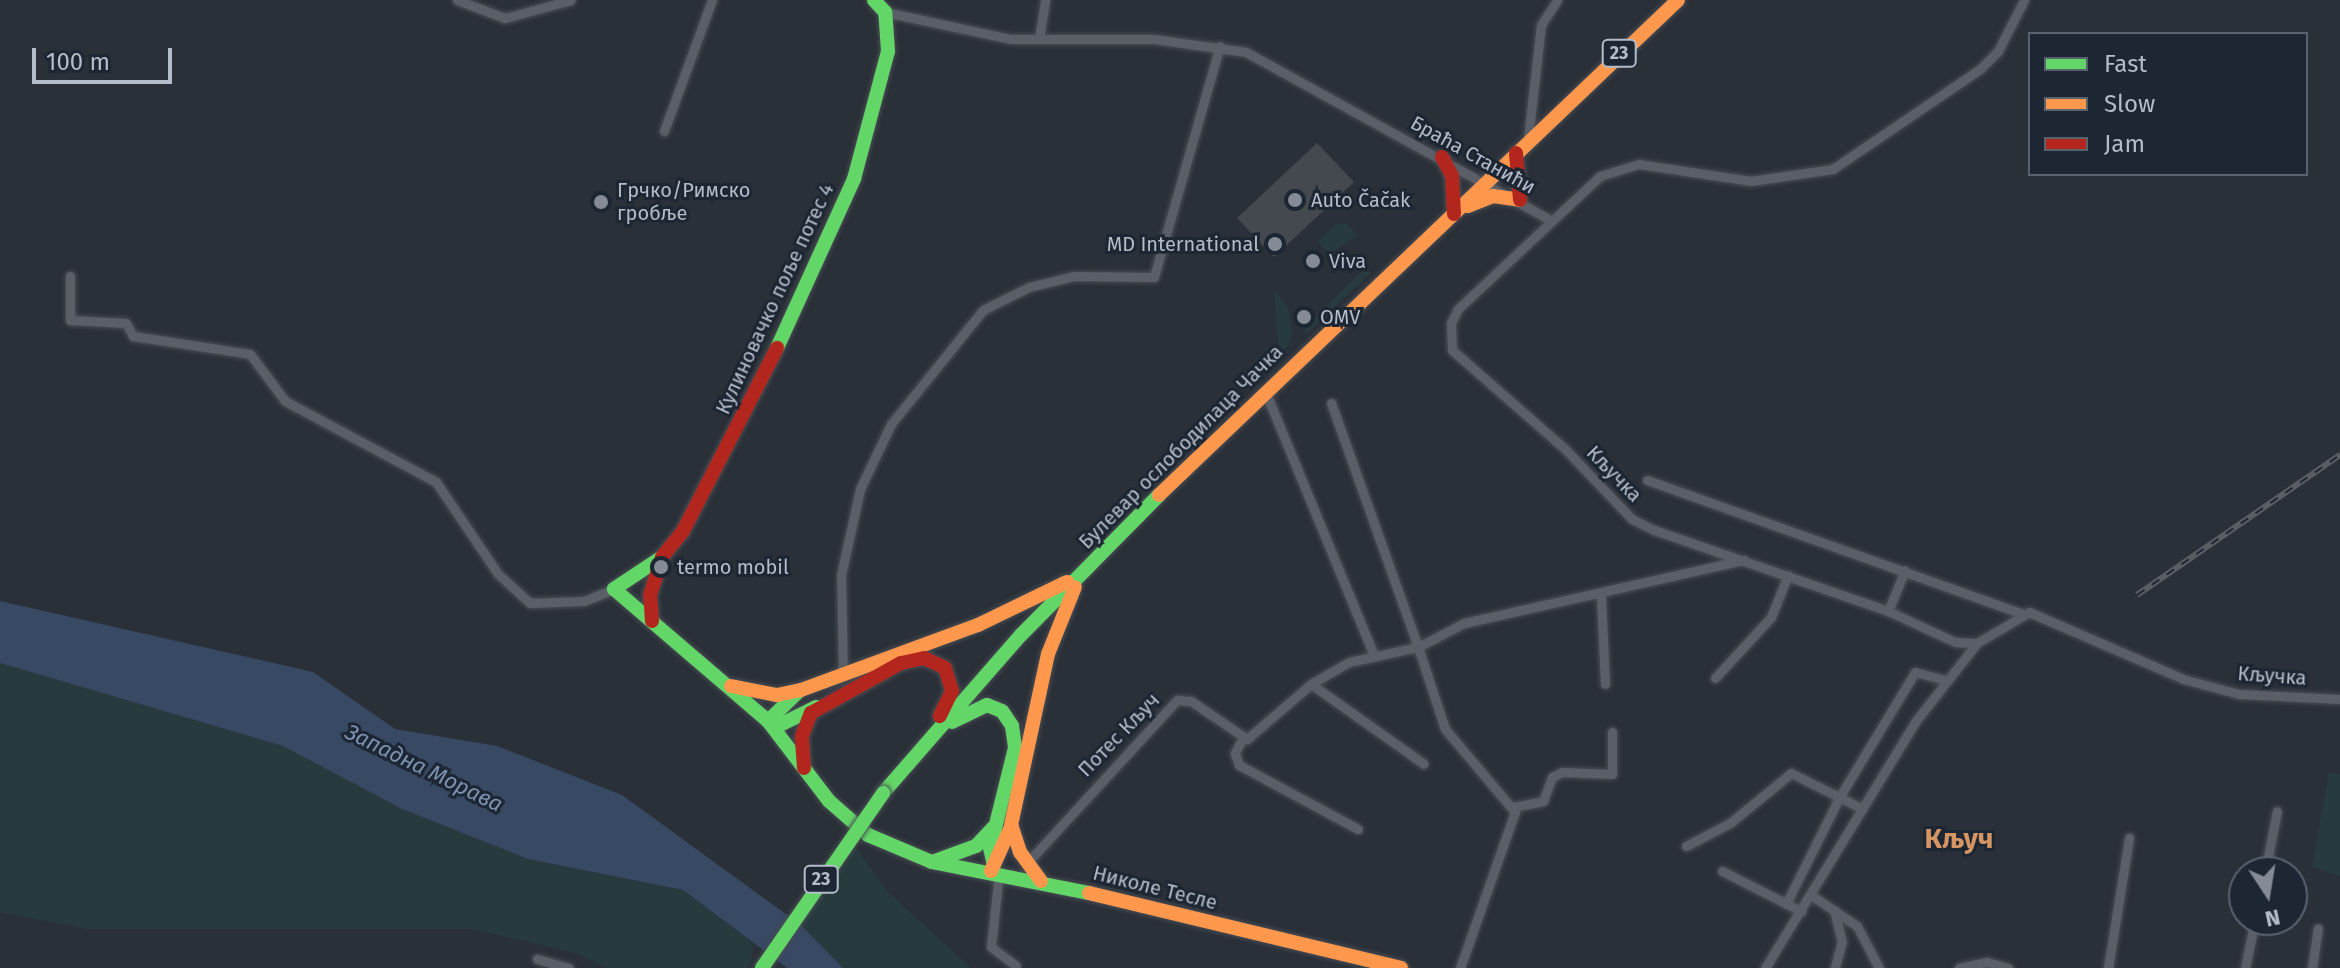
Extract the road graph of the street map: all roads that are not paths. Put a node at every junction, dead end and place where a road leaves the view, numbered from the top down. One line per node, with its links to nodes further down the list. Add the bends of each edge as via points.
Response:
1 (457, 0): 2 (street, via 505,18)
2 (571, 0)
3 (712, 0): 12 (street)
4 (874, 0): 9 (main road)
5 (1045, 0): 10 (street)
6 (1557, 0): 13 (street, Браћа Станићи, via 1541,25)
7 (1678, 0): 13 (main road, Булевар ослободилаца Чачка / 23)
8 (2024, 0): 19 (street, Браћа Станићи, via 1998,51 1980,69 1846,163 1751,181 1621,167 1591,182)
9 (885, 12): 10 (street, Браћа Станићи, via 952,30); 24 (main road, Кулиновачко поље потес 4, via 885,69 834,230 702,494)
10 (1039, 39): 11 (street, Браћа Станићи)
11 (1220, 46): 15 (street, Браћа Станићи, via 1246,52); 37 (street, via 1154,277 1074,276 1029,287 983,310 891,424 860,489 841,575)
12 (664, 131)
13 (1528, 139): 14 (main road, Булевар ослободилаца Чачка / 23)
14 (1516, 152): 16 (main road, Булевар ослободилаца Чачка / 23); 17 (main road)
15 (1442, 157): 16 (street, Браћа Станићи); 18 (main road, via 1452,176)
16 (1487, 181): 17 (street, Браћа Станићи); 18 (main road, Булевар ослободилаца Чачка / 23)
17 (1520, 200): 18 (main road, via 1493,196); 19 (street, Браћа Станићи)
18 (1454, 214): 21 (main road, Булевар ослободилаца Чачка / 23)
19 (1548, 219): 25 (street, Кључка, via 1458,309 1451,323 1452,350 1565,449 1632,519)
20 (70, 276): 29 (street, via 70,320 126,323 133,336 250,354 285,401 436,482 498,574 530,603 584,601)
21 (1265, 391): 28 (main road, Булевар ослободилаца Чачка / 23); 36 (street)
22 (1331, 403): 35 (street)
23 (1647, 480): 26 (street, Кључка)
24 (662, 557): 29 (main road, Кулиновачко поље потес 4); 33 (main road, Кулиновачко поље потес 4, via 650,595)
25 (1746, 560): 27 (street, Кључка); 30 (street)
26 (1905, 570): 31 (street); 32 (street, Кључка)
27 (1788, 575): 31 (street, Кључка); 38 (street, via 1771,617)
28 (1078, 578): 37 (main road, via 978,625); 48 (main road, Булевар ослободилаца Чачка / 23); 57 (main road, via 1048,654)
29 (614, 589): 33 (main road)
30 (1601, 596): 35 (street, via 1464,623); 41 (street)
31 (1888, 611): 34 (street, Кључка, via 1955,642)
32 (2024, 614): 34 (street); 44 (street, Кључка, via 2040,615 2183,679 2239,694)
33 (652, 621): 42 (main road)
34 (1977, 643): 39 (street)
35 (1418, 647): 36 (street); 53 (street, via 1445,729 1481,779)
36 (1373, 653): 40 (street)
37 (843, 676): 43 (main road)
38 (1715, 678)
39 (1944, 680): 52 (street, via 1915,672); 54 (street)
40 (1311, 684): 49 (street); 50 (street)
41 (1605, 684)
42 (731, 686): 43 (main road, via 777,695); 46 (main road)
43 (801, 690): 46 (main road)
44 (2340, 699)
45 (820, 707): 46 (main road); 48 (main road, via 889,668 930,659 945,668 952,687); 51 (main road, via 803,731)
46 (771, 725): 51 (main road)
47 (1612, 732): 53 (street, via 1612,774 1562,772 1552,777 1543,801)
48 (935, 733): 56 (main road, via 976,706 993,706 1008,718 1015,748); 78 (main road, Булевар ослободилаца Чачка / 23, bridge, via 883,793)
49 (1242, 739): 58 (street, via 1235,753 1239,765); 63 (street, Потес Кључ, via 1191,701 1177,700)
50 (1424, 764)
51 (804, 768): 62 (main road, Николе Тесле, via 846,818 899,852)
52 (1840, 796): 54 (street); 60 (street, via 1791,773 1730,823); 68 (street)
53 (1513, 807): 80 (street)
54 (1863, 809): 67 (street)
55 (2277, 811): 61 (street)
56 (995, 825): 62 (main road, via 976,846); 64 (main road)
57 (1011, 825): 63 (main road); 64 (main road)
58 (1358, 829)
59 (2129, 838): 86 (street)
60 (1686, 846)
61 (2268, 856)
62 (932, 862): 64 (main road, Николе Тесле)
63 (1027, 863): 66 (main road)
64 (994, 870): 66 (main road, Николе Тесле); 76 (street, via 991,947)
65 (1722, 871): 68 (street)
66 (1041, 881): 79 (main road, Николе Тесле)
67 (1811, 895): 69 (street); 70 (street)
68 (1786, 904): 70 (street)
69 (1834, 910): 72 (street); 74 (street)
70 (1801, 911): 81 (street)
71 (2318, 928): 88 (street)
72 (1863, 935): 74 (street); 83 (street)
73 (2252, 936): 87 (street)
74 (1842, 941): 82 (street)
75 (537, 959): 77 (street)
76 (1016, 966)
77 (569, 968)
78 (762, 968)
79 (1401, 968)
80 (1460, 968)
81 (1765, 968)
82 (1835, 968)
83 (1879, 968)
84 (1959, 968): 85 (street, via 1987,962)
85 (2008, 968)
86 (2108, 968)
87 (2245, 968)
88 (2312, 968)

